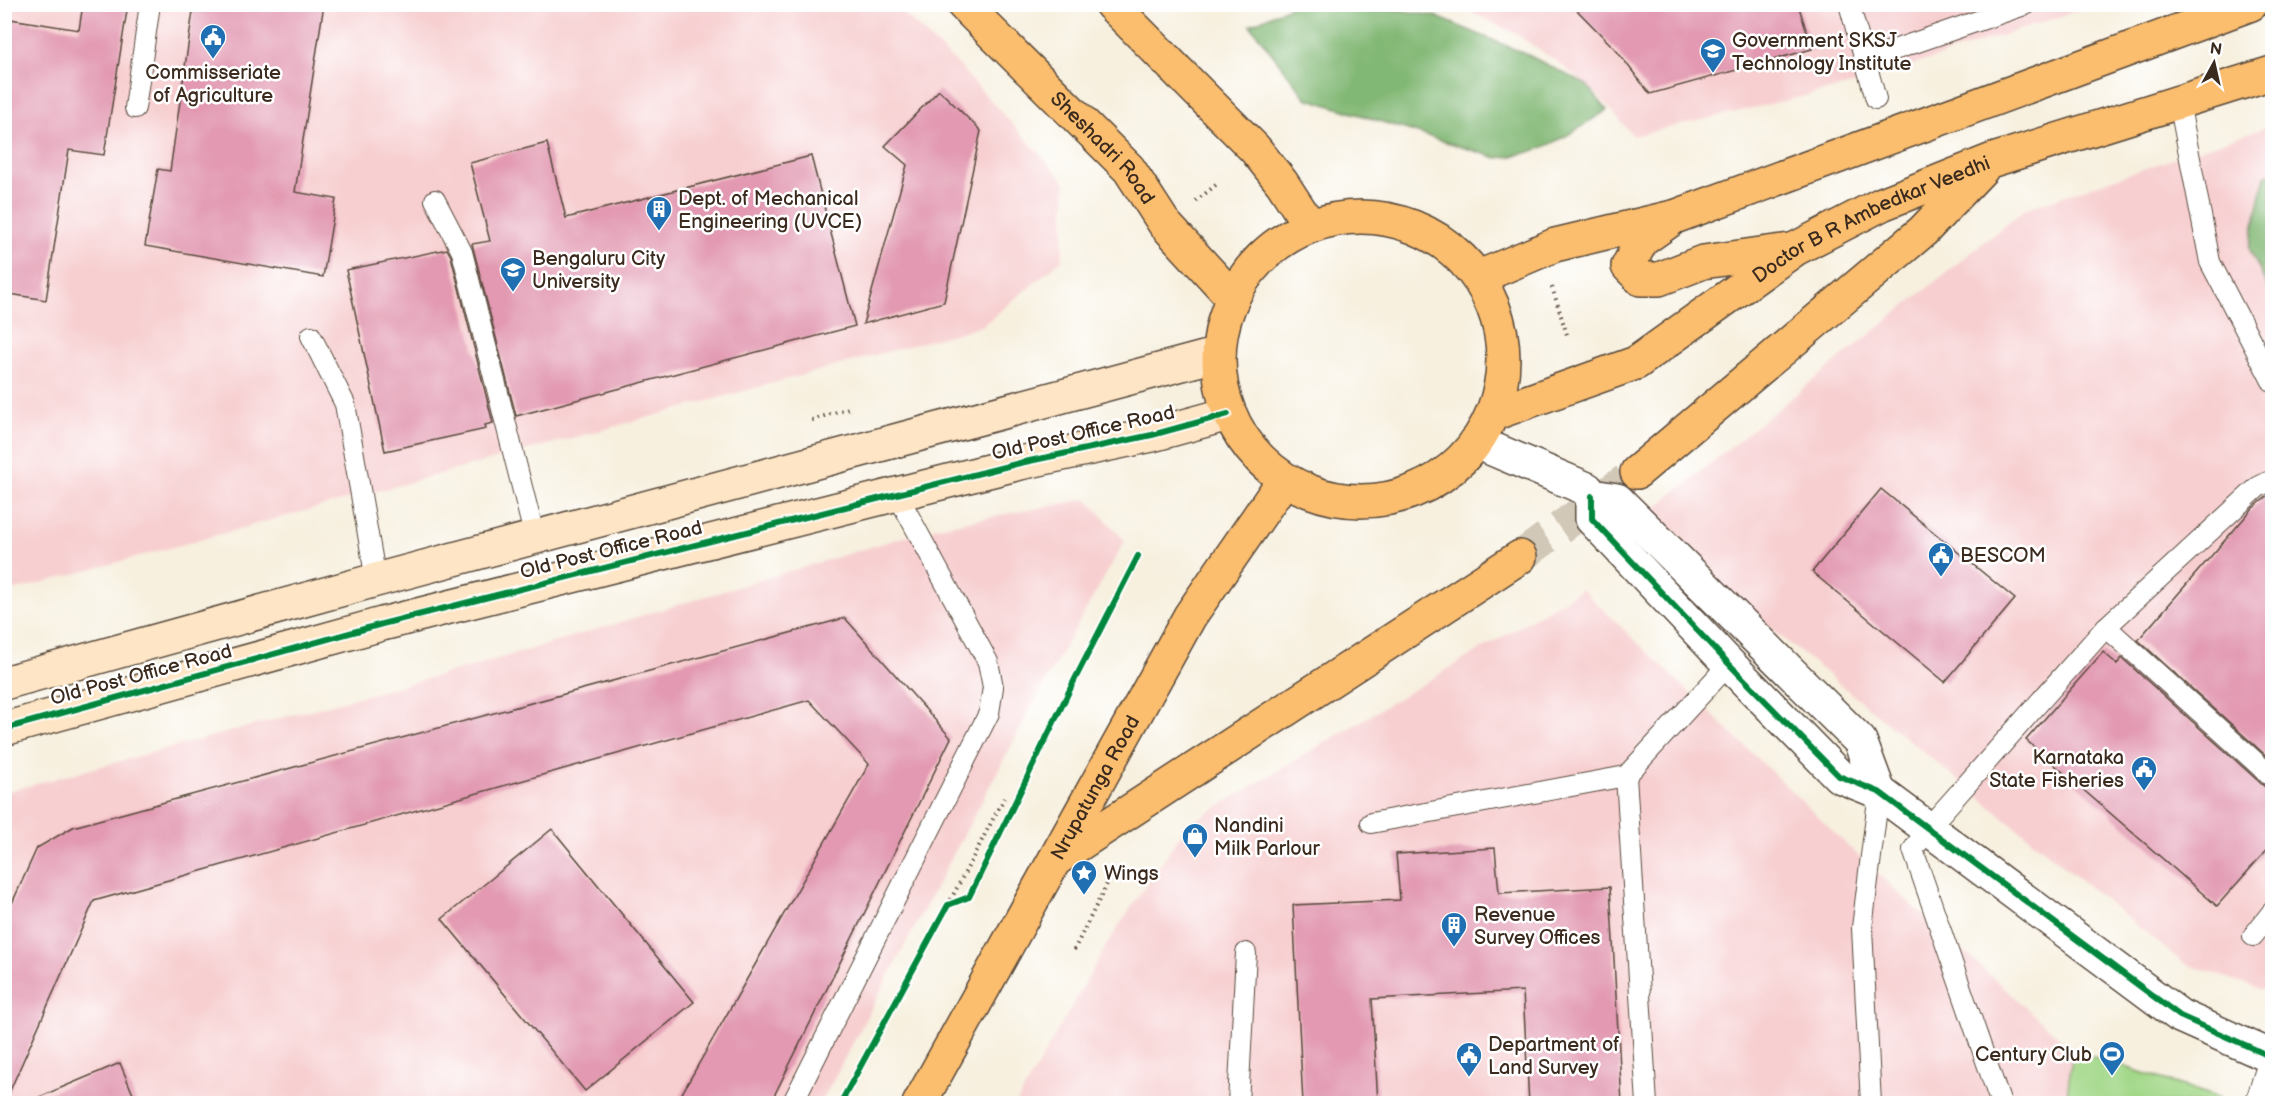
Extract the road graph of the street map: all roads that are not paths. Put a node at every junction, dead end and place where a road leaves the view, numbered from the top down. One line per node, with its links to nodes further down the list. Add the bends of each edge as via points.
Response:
1 (150, 4): 11 (lane)
2 (963, 4): 18 (main road, Sheshadri Road, via 1129,170 1164,223)
3 (1111, 4): 15 (main road, via 1255,149)
4 (1849, 4): 7 (lane)
5 (2027, 4): 7 (lane)
6 (2251, 4): 14 (main road)
7 (1865, 60): 9 (lane)
8 (2272, 73): 10 (main road, Doctor B R Ambedkar Veedhi)
9 (1876, 99)
10 (2179, 102): 12 (main road, Doctor B R Ambedkar Veedhi); 21 (lane, via 2210,262)
11 (135, 108)
12 (1990, 161): 16 (main road, Doctor B R Ambedkar Veedhi, via 1882,204); 25 (main road, via 1923,231)
13 (435, 200): 30 (lane, via 462,252)
14 (1677, 216): 16 (main road, via 1642,240 1628,266 1641,279 1659,279 1703,262); 17 (main road, via 1555,245)
15 (1310, 226): 17 (main road, via 1353,216 1399,221 1444,243); 18 (main road, via 1270,248 1240,282)
16 (1795, 249): 23 (main road, Doctor B R Ambedkar Veedhi, via 1636,363)
17 (1479, 277): 23 (main road, via 1500,322 1504,371)
18 (1233, 298): 20 (main road, via 1222,322)
19 (311, 336): 32 (lane, via 345,404)
20 (1219, 354): 22 (main road); 30 (street, Old Post Office Road)
21 (2272, 381)
22 (1228, 414): 26 (main road, via 1250,450); 28 (street, Old Post Office Road)
23 (1493, 414): 24 (main road)
24 (1476, 442): 26 (main road, via 1463,460 1423,488 1375,502 1325,498); 29 (street, via 1587,489)
25 (1637, 472)
26 (1284, 480): 42 (main road, Nrupatunga Road, via 1190,616)
27 (2272, 483): 33 (lane, via 2258,488)
28 (897, 494): 36 (street, Old Post Office Road, via 382,624); 47 (lane, via 988,662 993,687 989,713)
29 (1592, 495): 34 (street, via 1592,519); 39 (street, via 1617,500 1860,741)
30 (535, 538): 32 (street, Old Post Office Road)
31 (1520, 557): 42 (main road)
32 (376, 580): 35 (street, Old Post Office Road)
33 (2106, 627): 38 (lane); 41 (lane)
34 (1729, 664): 37 (lane); 39 (street, via 1839,776)
35 (4, 683)
36 (4, 729)
37 (1626, 776): 40 (lane); 50 (lane)
38 (2272, 777)
39 (1879, 792): 41 (street); 51 (lane, via 1862,928)
40 (1371, 824)
41 (1928, 828): 46 (street, via 2180,1017); 52 (lane, via 1913,850)
42 (1054, 861): 48 (main road, Nrupatunga Road)
43 (2272, 912): 44 (lane)
44 (2253, 936)
45 (1246, 953): 49 (lane)
46 (2271, 1057): 53 (lane)
47 (792, 1104)
48 (920, 1104)
49 (1239, 1104)
50 (1647, 1104)
51 (1871, 1104)
52 (2001, 1104)
53 (2255, 1104)

